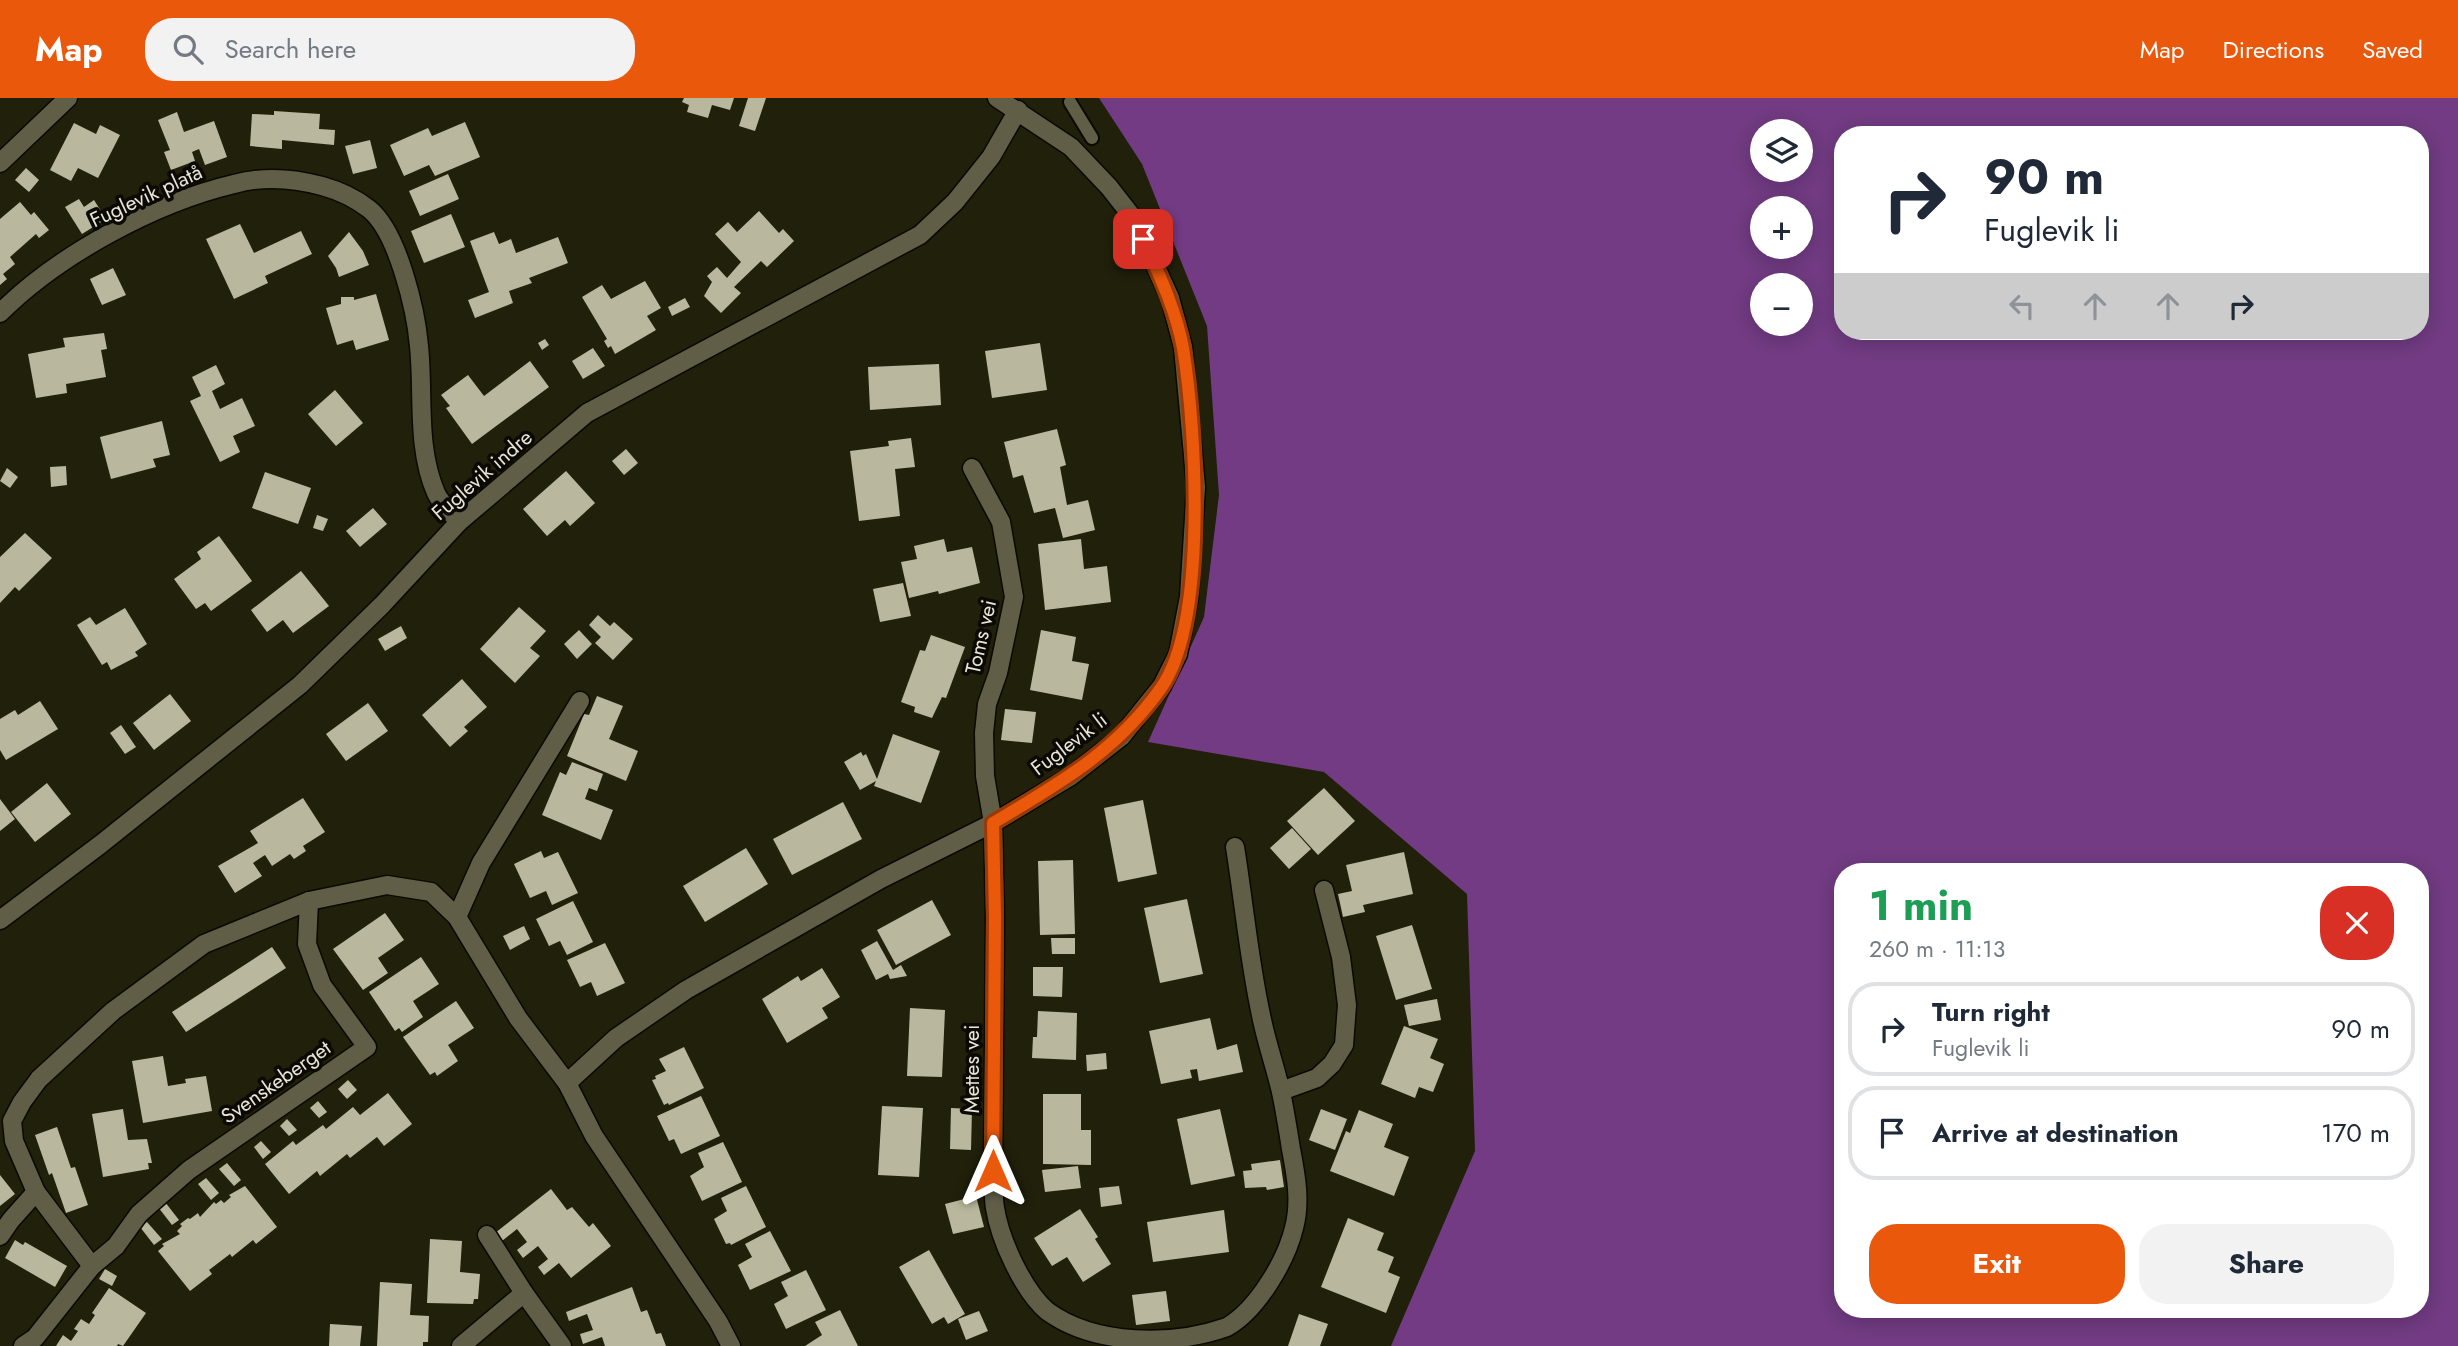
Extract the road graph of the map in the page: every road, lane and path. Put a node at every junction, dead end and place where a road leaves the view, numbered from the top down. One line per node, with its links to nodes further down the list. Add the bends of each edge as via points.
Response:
1 (68, 98): 6 (street)
2 (997, 98): 4 (street, Fuglevik li)
3 (1070, 102): 5 (lane)
4 (1018, 110): 9 (street, Fuglevik indre, via 991,157 955,202 920,235 587,413); 11 (street, Fuglevik li, via 1071,147 1134,219 1170,298 1183,347 1196,487 1189,597 1178,654 1163,687 1121,737 1071,776)
5 (1092, 138)
6 (0, 163)
7 (0, 313): 9 (street, Fuglevik platå, via 52,268 127,225 205,191 257,178 304,181 342,191 372,211 392,239 419,345 421,416 429,473 438,496)
8 (972, 468): 11 (street, Toms vei, via 1002,522 1014,597 985,723 985,776)
9 (459, 522): 16 (street, Fuglevik indre, via 300,685)
10 (580, 701): 15 (street, via 481,863)
11 (993, 823): 17 (street, Fuglevik li, via 881,879 687,990 616,1038); 18 (street, Mettes vei, via 995,1209 1008,1251 1026,1286 1047,1310 1101,1341 1141,1346 1187,1343 1228,1327 1254,1305 1281,1263 1295,1227 1298,1183)
12 (1235, 847): 18 (street, Mettes vei, via 1261,1015)
13 (1324, 890): 18 (street, via 1347,1005 1344,1045 1317,1078)
14 (309, 901): 15 (street, via 387,885 430,892); 19 (street, via 204,944 113,1011 40,1079 12,1121 14,1141); 22 (street, Svenskeberget, via 307,944 322,985 367,1047 189,1170 139,1214 116,1246)
15 (457, 917): 17 (street, via 518,1018)
16 (0, 920)
17 (567, 1083): 27 (street, via 594,1136 718,1321)
18 (1281, 1091)
19 (36, 1192): 21 (street); 22 (street)
20 (487, 1235): 23 (street)
21 (0, 1236)
22 (92, 1266): 24 (street, Svenskeberget)
23 (524, 1293): 25 (street); 26 (street)
24 (23, 1346)
25 (461, 1346)
26 (562, 1346)
27 (730, 1346)

